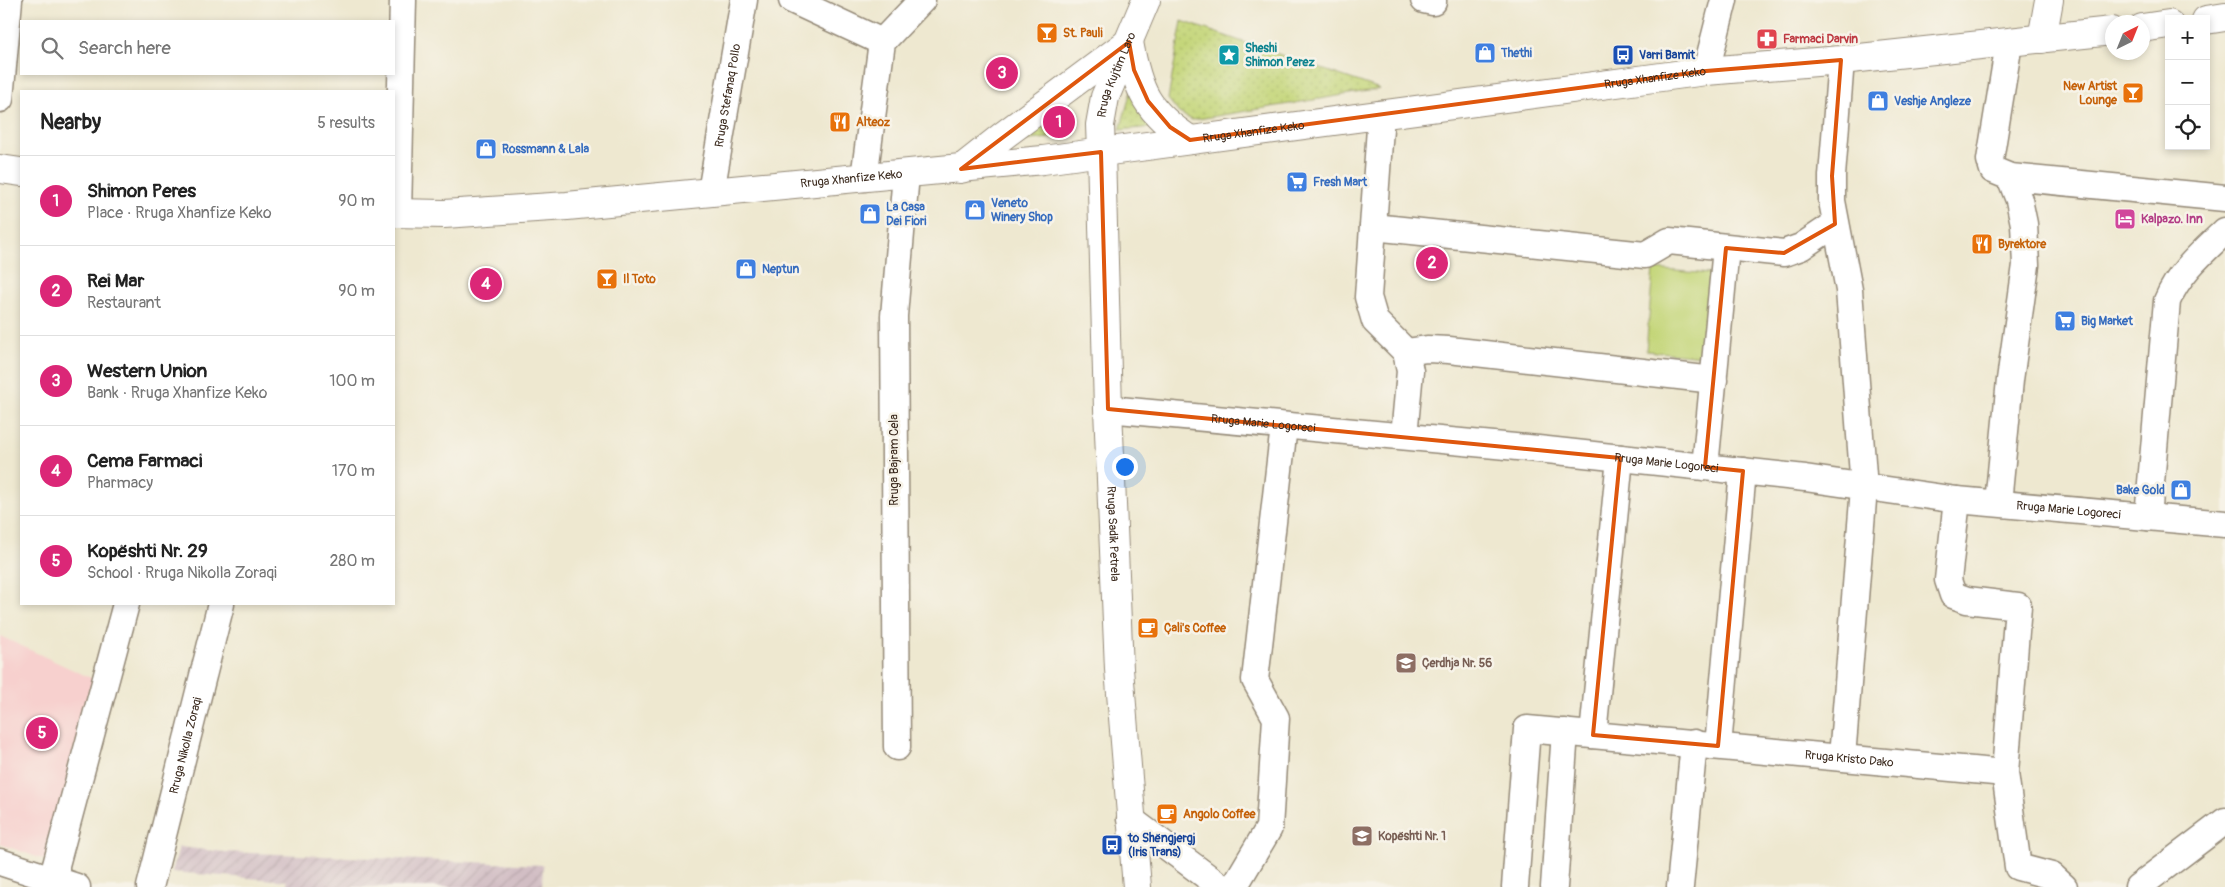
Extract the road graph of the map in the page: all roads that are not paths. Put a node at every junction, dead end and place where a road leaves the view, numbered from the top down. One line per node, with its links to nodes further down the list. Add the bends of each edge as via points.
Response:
1 (9, 0): 22 (street)
2 (403, 0): 34 (street)
3 (744, 0): 32 (street, Rruga Stefanaq Pollo)
4 (792, 0): 17 (street)
5 (922, 0): 17 (street)
6 (1146, 0): 18 (main road, Rruga Kujtim Laro)
7 (1424, 0): 8 (street)
8 (1433, 0)
9 (1724, 0): 21 (street)
10 (2049, 0): 16 (main road)
11 (2225, 17): 12 (main road)
12 (2210, 19)
13 (2165, 25): 14 (main road)
14 (2150, 27)
15 (2105, 33): 16 (main road, Rruga Xhanfize Keko)
16 (2042, 39): 19 (main road, Rruga Xhanfize Keko)
17 (882, 42): 31 (street)
18 (1129, 42): 24 (main road, via 1134,70 1148,101 1170,126); 25 (main road, Rruga Kujtim Laro, via 1104,97); 27 (main road)
19 (2009, 43): 20 (main road, Rruga Xhanfize Keko); 30 (street, via 1990,160 1993,170)
20 (1840, 60): 21 (main road, Rruga Xhanfize Keko); 35 (street, via 1832,176)
21 (1706, 71): 23 (main road, Rruga Xhanfize Keko)
22 (0, 99)
23 (1381, 114): 24 (main road, Rruga Xhanfize Keko); 36 (street)
24 (1190, 140): 25 (main road, Rruga Xhanfize Keko)
25 (1101, 152): 27 (main road, Rruga Xhanfize Keko); 41 (main road, Rruga Sadik Petrela)
26 (0, 169): 28 (main road)
27 (961, 169): 29 (main road, Rruga Xhanfize Keko)
28 (20, 172)
29 (906, 174): 31 (main road, Rruga Xhanfize Keko); 57 (street, Rruga Bajram Cela, via 894,316)
30 (2010, 177): 33 (street); 49 (street, via 2024,224 2026,264)
31 (864, 178): 32 (main road, Rruga Xhanfize Keko)
32 (711, 192): 34 (main road, Rruga Xhanfize Keko, via 566,206 444,214)
33 (2225, 198)
34 (396, 213)
35 (1835, 224): 38 (street, via 1801,247 1784,253); 47 (street, via 1849,290)
36 (1373, 226): 38 (street, via 1645,255 1669,241); 39 (street, via 1368,297 1375,321)
37 (2225, 231): 50 (street, via 2183,272 2167,301)
38 (1726, 248): 40 (street)
39 (1406, 352): 40 (street, via 1448,350); 43 (street, via 1410,371)
40 (1714, 380): 45 (street)
41 (1108, 409): 42 (street, Rruga Marie Logoreci); 60 (main road, Rruga Sadik Petrela, via 1119,670)
42 (1284, 426): 43 (street, Rruga Marie Logoreci); 67 (street, via 1255,680 1276,718 1269,828)
43 (1404, 436): 44 (street, Rruga Marie Logoreci)
44 (1620, 458): 45 (street, Rruga Marie Logoreci); 55 (street)
45 (1705, 467): 46 (street, Rruga Marie Logoreci)
46 (1743, 471): 47 (street, Rruga Marie Logoreci); 56 (street)
47 (1864, 488): 48 (street, Rruga Marie Logoreci); 58 (street)
48 (1957, 500): 49 (street, Rruga Marie Logoreci); 59 (street, via 1948,580 1953,595 1966,600 2018,606)
49 (1998, 503): 50 (street, Rruga Marie Logoreci)
50 (2148, 517): 51 (street, Rruga Marie Logoreci)
51 (2225, 524)
52 (126, 605): 63 (street, via 56,865)
53 (221, 605): 64 (street, Rruga Nikolla Zoraqi)
54 (1565, 732): 55 (street, Rruga Kristo Dako); 68 (street, Rruga Kristo Dako, via 1527,729); 69 (street)
55 (1593, 735): 56 (street, Rruga Kristo Dako)
56 (1706, 745): 58 (street, Rruga Kristo Dako); 70 (street)
57 (897, 747)
58 (1842, 757): 59 (street, Rruga Kristo Dako)
59 (2005, 773): 71 (street, via 2018,867 2052,876)
60 (1130, 819): 65 (main road, Rruga Sadik Petrela); 66 (street)
61 (2225, 821): 72 (street)
62 (0, 862): 63 (street)
63 (66, 884)
64 (150, 887)
65 (1137, 887)
66 (1221, 887)
67 (1234, 887)
68 (1515, 887)
69 (1554, 887)
70 (1680, 887)
71 (2064, 887)
72 (2138, 887)

